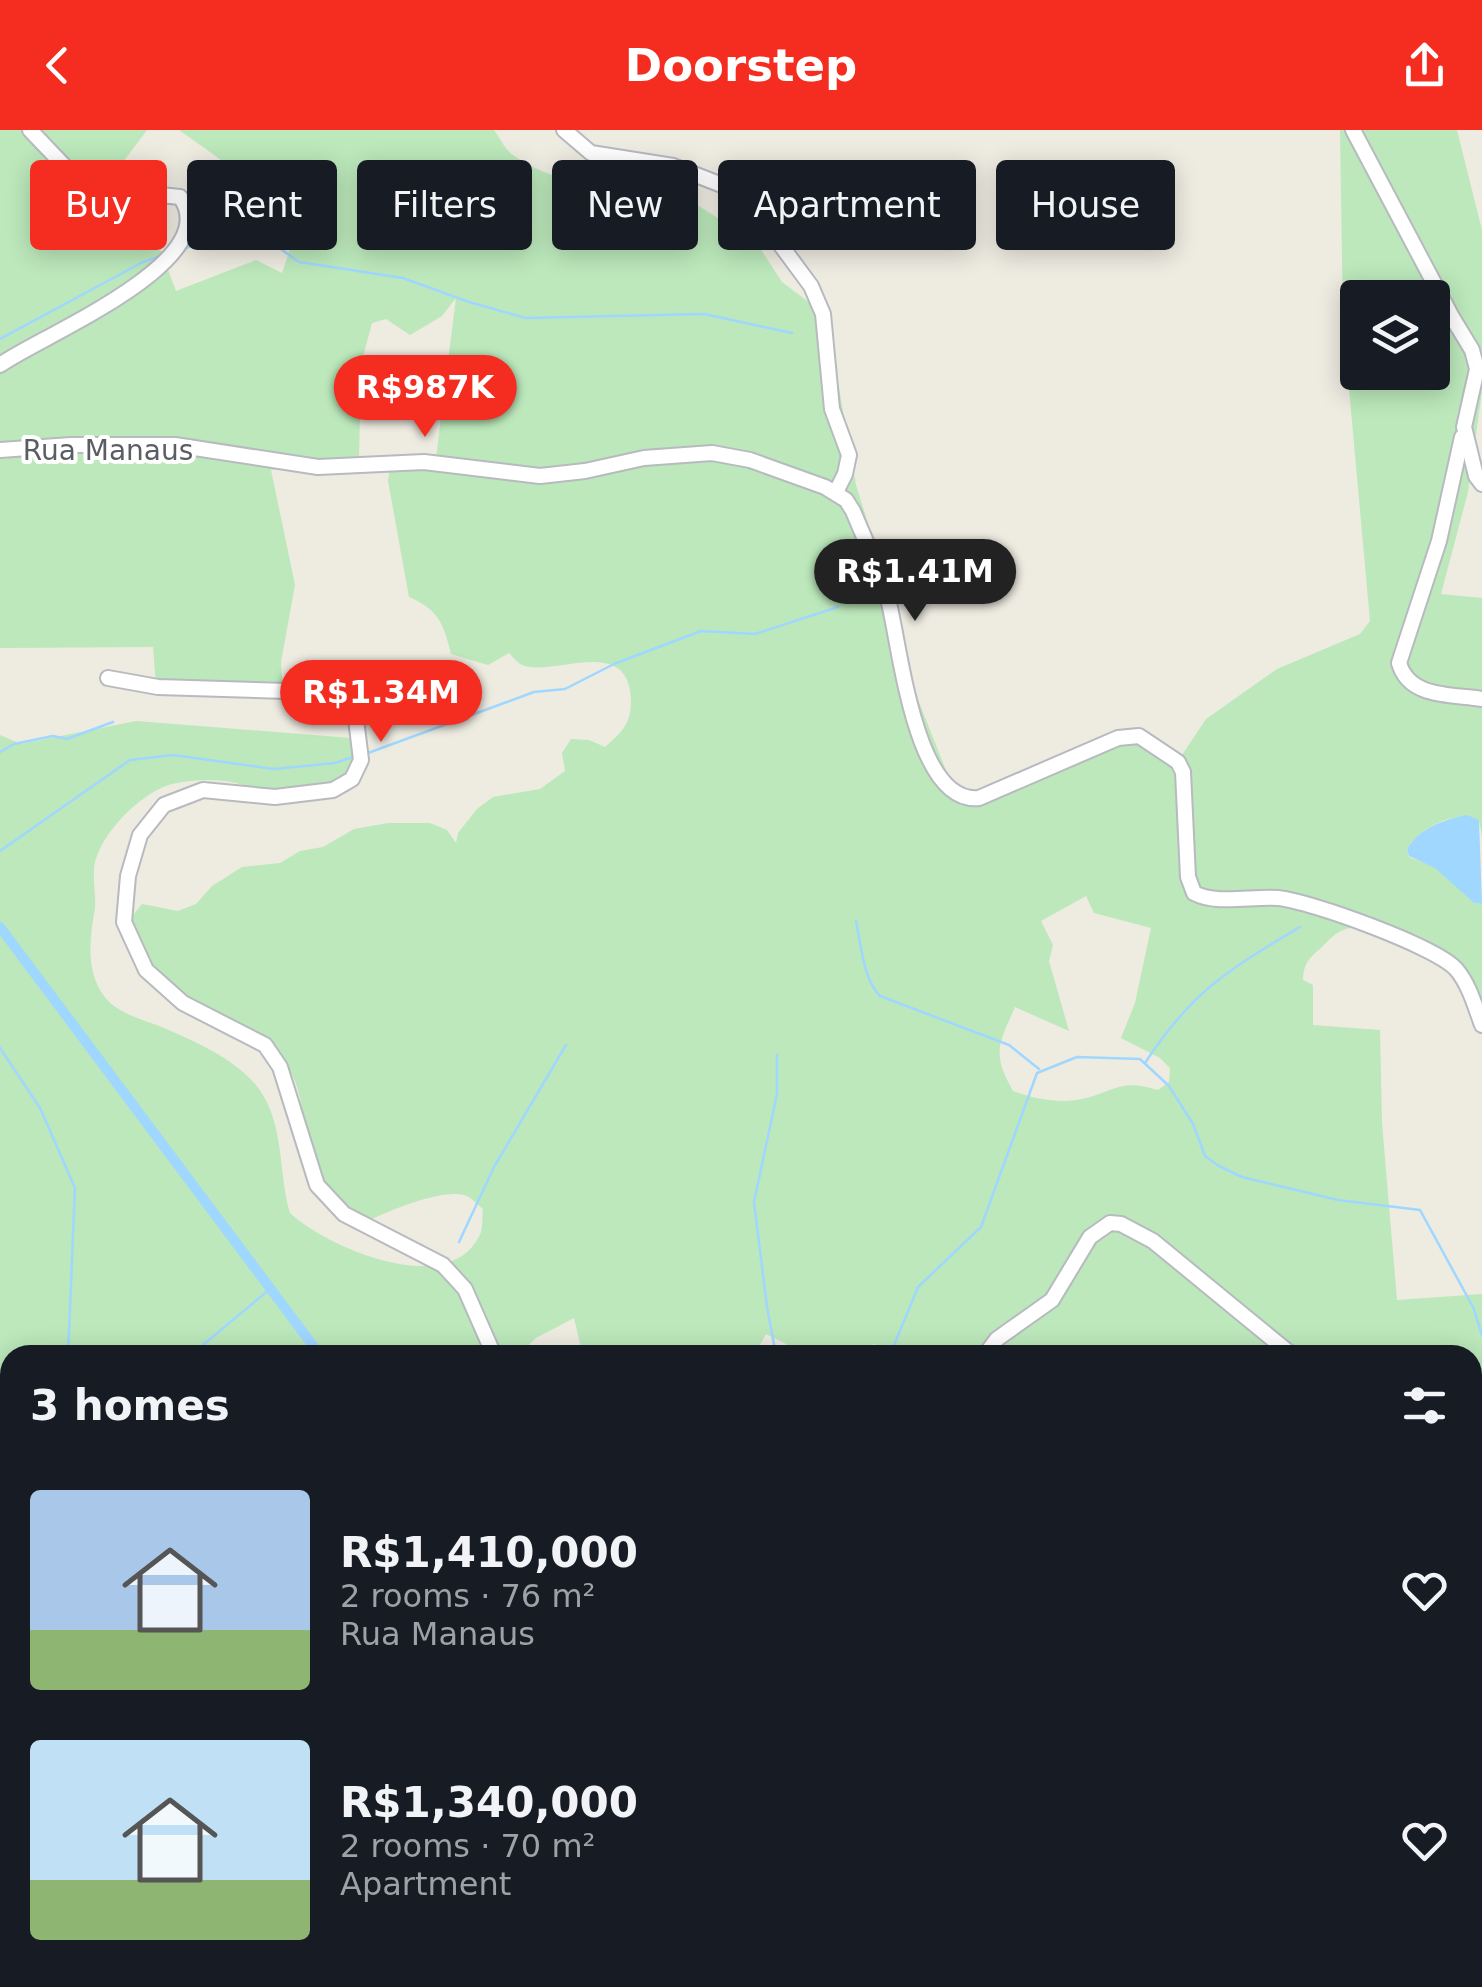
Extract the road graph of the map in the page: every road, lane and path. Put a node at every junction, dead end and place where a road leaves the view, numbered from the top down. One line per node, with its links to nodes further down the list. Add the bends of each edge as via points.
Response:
1 (30, 130): 4 (street, via 71,173 130,192 180,197 186,204 185,234 134,290)
2 (564, 130): 8 (street, via 591,154 672,166 728,187 778,240 823,314 832,409 849,455)
3 (1353, 130): 5 (street, via 1472,350 1478,369)
4 (0, 365)
5 (1464, 427): 7 (street); 10 (street, via 1439,540 1399,663 1414,688)
6 (0, 450): 8 (street, Rua Manaus, via 175,445 296,465 424,462 540,476 712,454 750,460)
7 (1482, 484)
8 (836, 492): 11 (street, via 853,512 886,594 910,706 952,792 979,798 1118,738 1149,740 1183,772 1194,893 1294,900 1427,950 1456,969)
9 (108, 678): 12 (street, via 158,687 320,692 355,711 361,760 352,779 334,790 275,797 203,790 164,805 140,834 124,922 146,970 183,1004 264,1045 280,1067 317,1184 344,1214 443,1264 465,1289)
10 (1482, 699)
11 (1482, 1024)
12 (490, 1345)
13 (992, 1345): 14 (street, via 1052,1300 1090,1237 1121,1224 1153,1241)
14 (1280, 1345)

